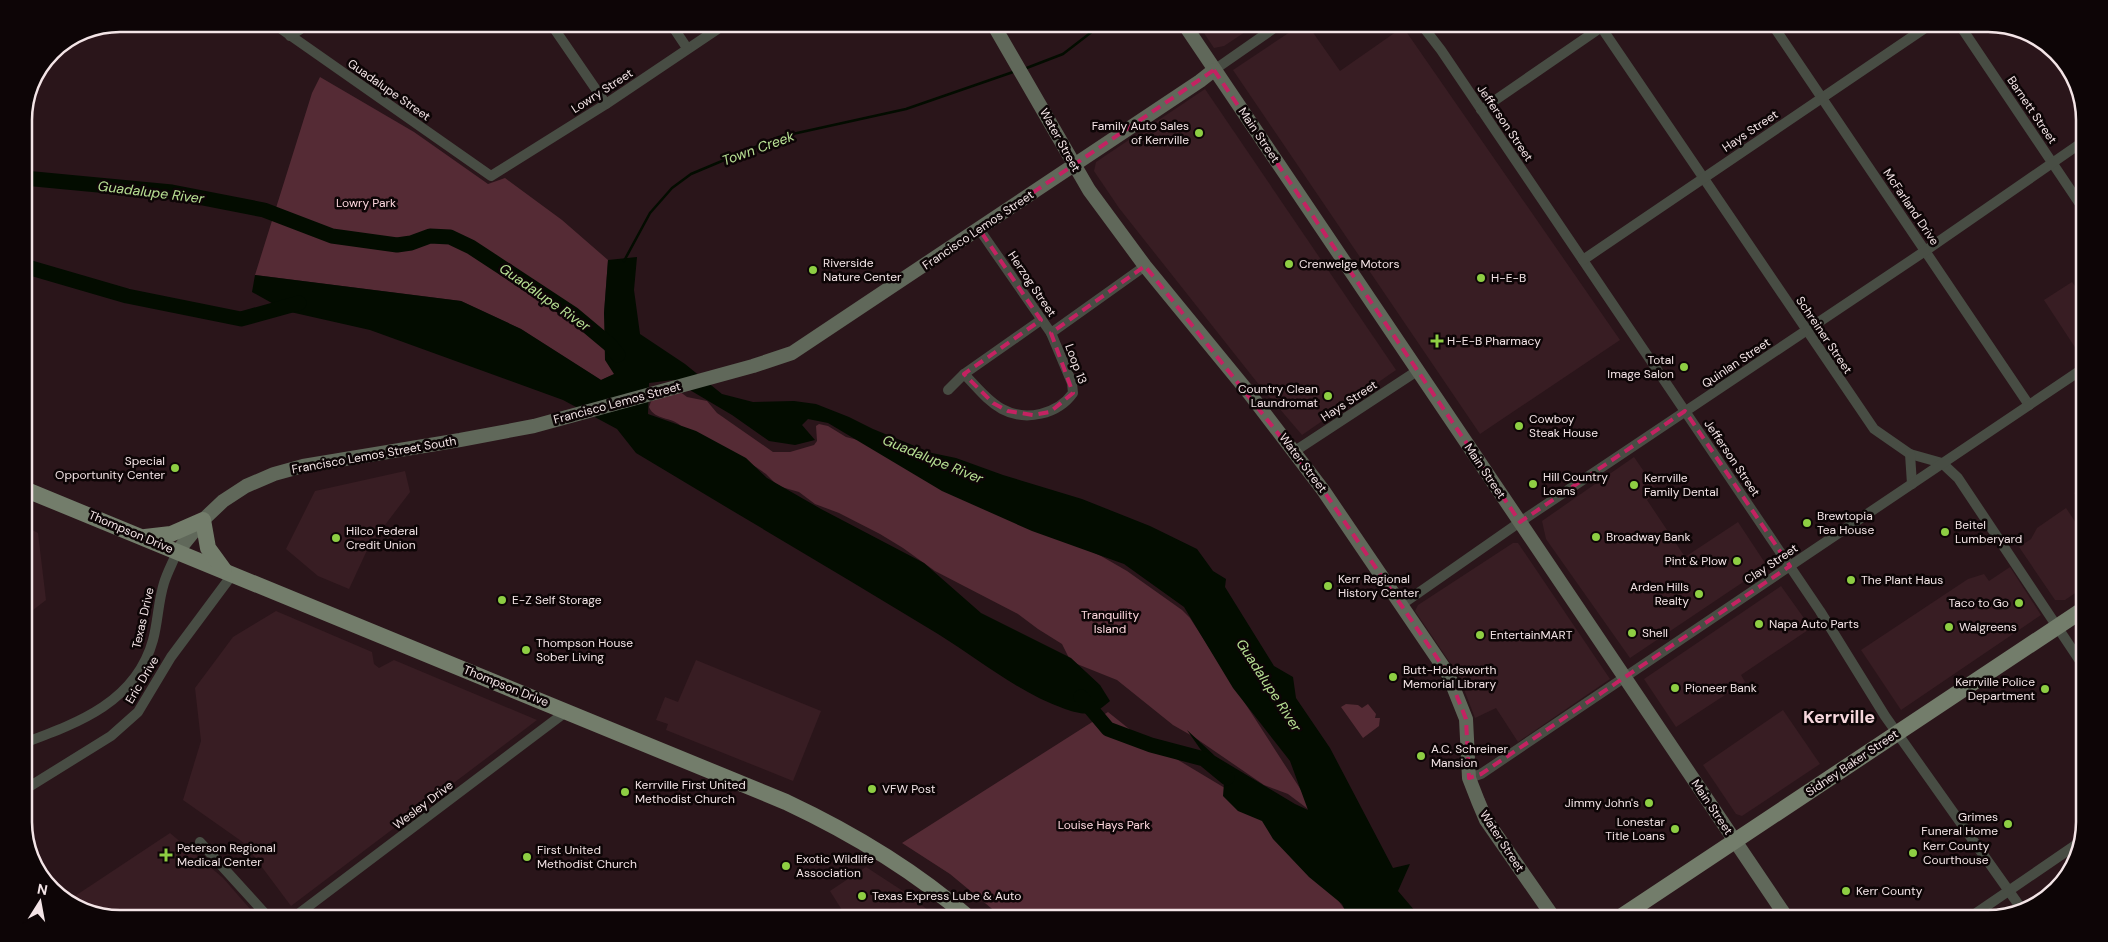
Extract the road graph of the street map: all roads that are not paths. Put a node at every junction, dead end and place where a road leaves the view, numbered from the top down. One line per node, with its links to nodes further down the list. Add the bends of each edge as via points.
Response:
1 (1189, 32): 17 (street, Main Street)
2 (1268, 32): 17 (street, Francisco Lemos Street)
3 (1427, 32): 20 (street, Jefferson Street)
4 (1593, 32): 20 (street)
5 (1608, 32): 25 (street, Schreiner Street)
6 (1777, 32): 18 (street, McFarland Drive)
7 (1919, 32): 18 (street, Hays Street)
8 (1963, 32): 22 (street, Barnett Street)
9 (286, 33): 15 (street, Guadalupe Street)
10 (295, 33): 15 (street)
11 (557, 33): 19 (street)
12 (677, 33): 16 (street)
13 (711, 33): 16 (street, Lowry Street)
14 (998, 33): 23 (street, Water Street)
15 (290, 36): 24 (street, Guadalupe Street)
16 (687, 48): 19 (street, Lowry Street)
17 (1214, 70): 23 (street, Francisco Lemos Street); 34 (street, Main Street)
18 (1822, 98): 25 (street, Hays Street); 28 (street, McFarland Drive)
19 (606, 104): 24 (street, Lowry Street)
20 (1481, 110): 29 (street, Jefferson Street)
21 (2075, 147): 22 (street, Quinlan Street)
22 (2052, 163): 26 (street, Barnett Street); 28 (street, Quinlan Street)
23 (1074, 166): 27 (street, Francisco Lemos Street); 30 (street, Water Street)
24 (491, 176)
25 (1703, 178): 29 (street, Hays Street); 32 (street, Schreiner Street)
26 (2075, 197)
27 (980, 229): 31 (street, Herzog Street); 40 (street, Francisco Lemos Street, via 792,353 555,420)
28 (1925, 251): 32 (street, Quinlan Street); 38 (street, McFarland Drive)
29 (1583, 260): 39 (street, Jefferson Street)
30 (1145, 266): 33 (street, Herzog Street); 41 (street, Water Street)
31 (1041, 320): 33 (street, Herzog Street); 35 (street)
32 (1806, 331): 39 (street, Quinlan Street); 42 (street, Schreiner Street, via 1874,429)
33 (1051, 333): 35 (street, Loop 13, via 1074,393 1050,412 1034,416 1008,411 993,403)
34 (1418, 371): 41 (street, Hays Street); 47 (street, Main Street)
35 (964, 374): 37 (street)
36 (2075, 374): 38 (street, Clay Street)
37 (948, 390)
38 (2028, 405): 43 (street, Clay Street)
39 (1685, 411): 47 (street, Quinlan Street); 50 (street, Jefferson Street)
40 (480, 437): 46 (street, Francisco Lemos Street South, via 288,469 246,486)
41 (1294, 451): 52 (street, Water Street)
42 (1910, 454): 43 (street, Schreiner Street); 44 (street)
43 (1942, 463): 44 (street, Clay Street); 54 (street, Schreiner Street, via 1958,478)
44 (1912, 484): 50 (street, Clay Street)
45 (33, 493): 48 (main road, Thompson Drive)
46 (203, 520): 48 (main road, via 171,534); 49 (street, Francisco Lemos Street South); 51 (main road, via 208,548)
47 (1520, 522): 52 (street, Quinlan Street); 56 (street, Main Street)
48 (143, 537): 49 (main road, Thompson Drive)
49 (177, 552): 51 (main road, Thompson Drive); 59 (street, Texas Drive, via 163,584 150,649 130,684 97,713)
50 (1790, 566): 56 (street, Clay Street); 58 (street, Jefferson Street)
51 (229, 574): 57 (main road, Thompson Drive); 61 (street, Eric Drive, via 171,657 138,712 111,736)
52 (1401, 605): 60 (street, Water Street, via 1448,674 1459,698 1466,718)
53 (2076, 615): 54 (main road, Sidney Baker Street)
54 (2057, 627): 55 (street, Schreiner Street); 58 (main road, Sidney Baker Street)
55 (2076, 655)
56 (1625, 678): 60 (street, Clay Street, via 1481,774); 63 (street, Main Street)
57 (568, 711): 68 (street, Wesley Drive); 69 (main road, Thompson Drive, via 831,824 905,868)
58 (1897, 733): 63 (main road, Sidney Baker Street); 65 (street, Jefferson Street)
59 (33, 739)
60 (1469, 778): 70 (street, Water Street, via 1486,820)
61 (33, 784)
62 (200, 842): 67 (street)
63 (1735, 842): 71 (main road, Sidney Baker Street); 72 (street, Main Street)
64 (2072, 848): 65 (street)
65 (2010, 891): 66 (street, Jefferson Street); 73 (street)
66 (2019, 904)
67 (262, 910)
68 (304, 910)
69 (960, 910)
70 (1548, 910)
71 (1631, 910)
72 (1781, 910)
73 (1981, 910)

